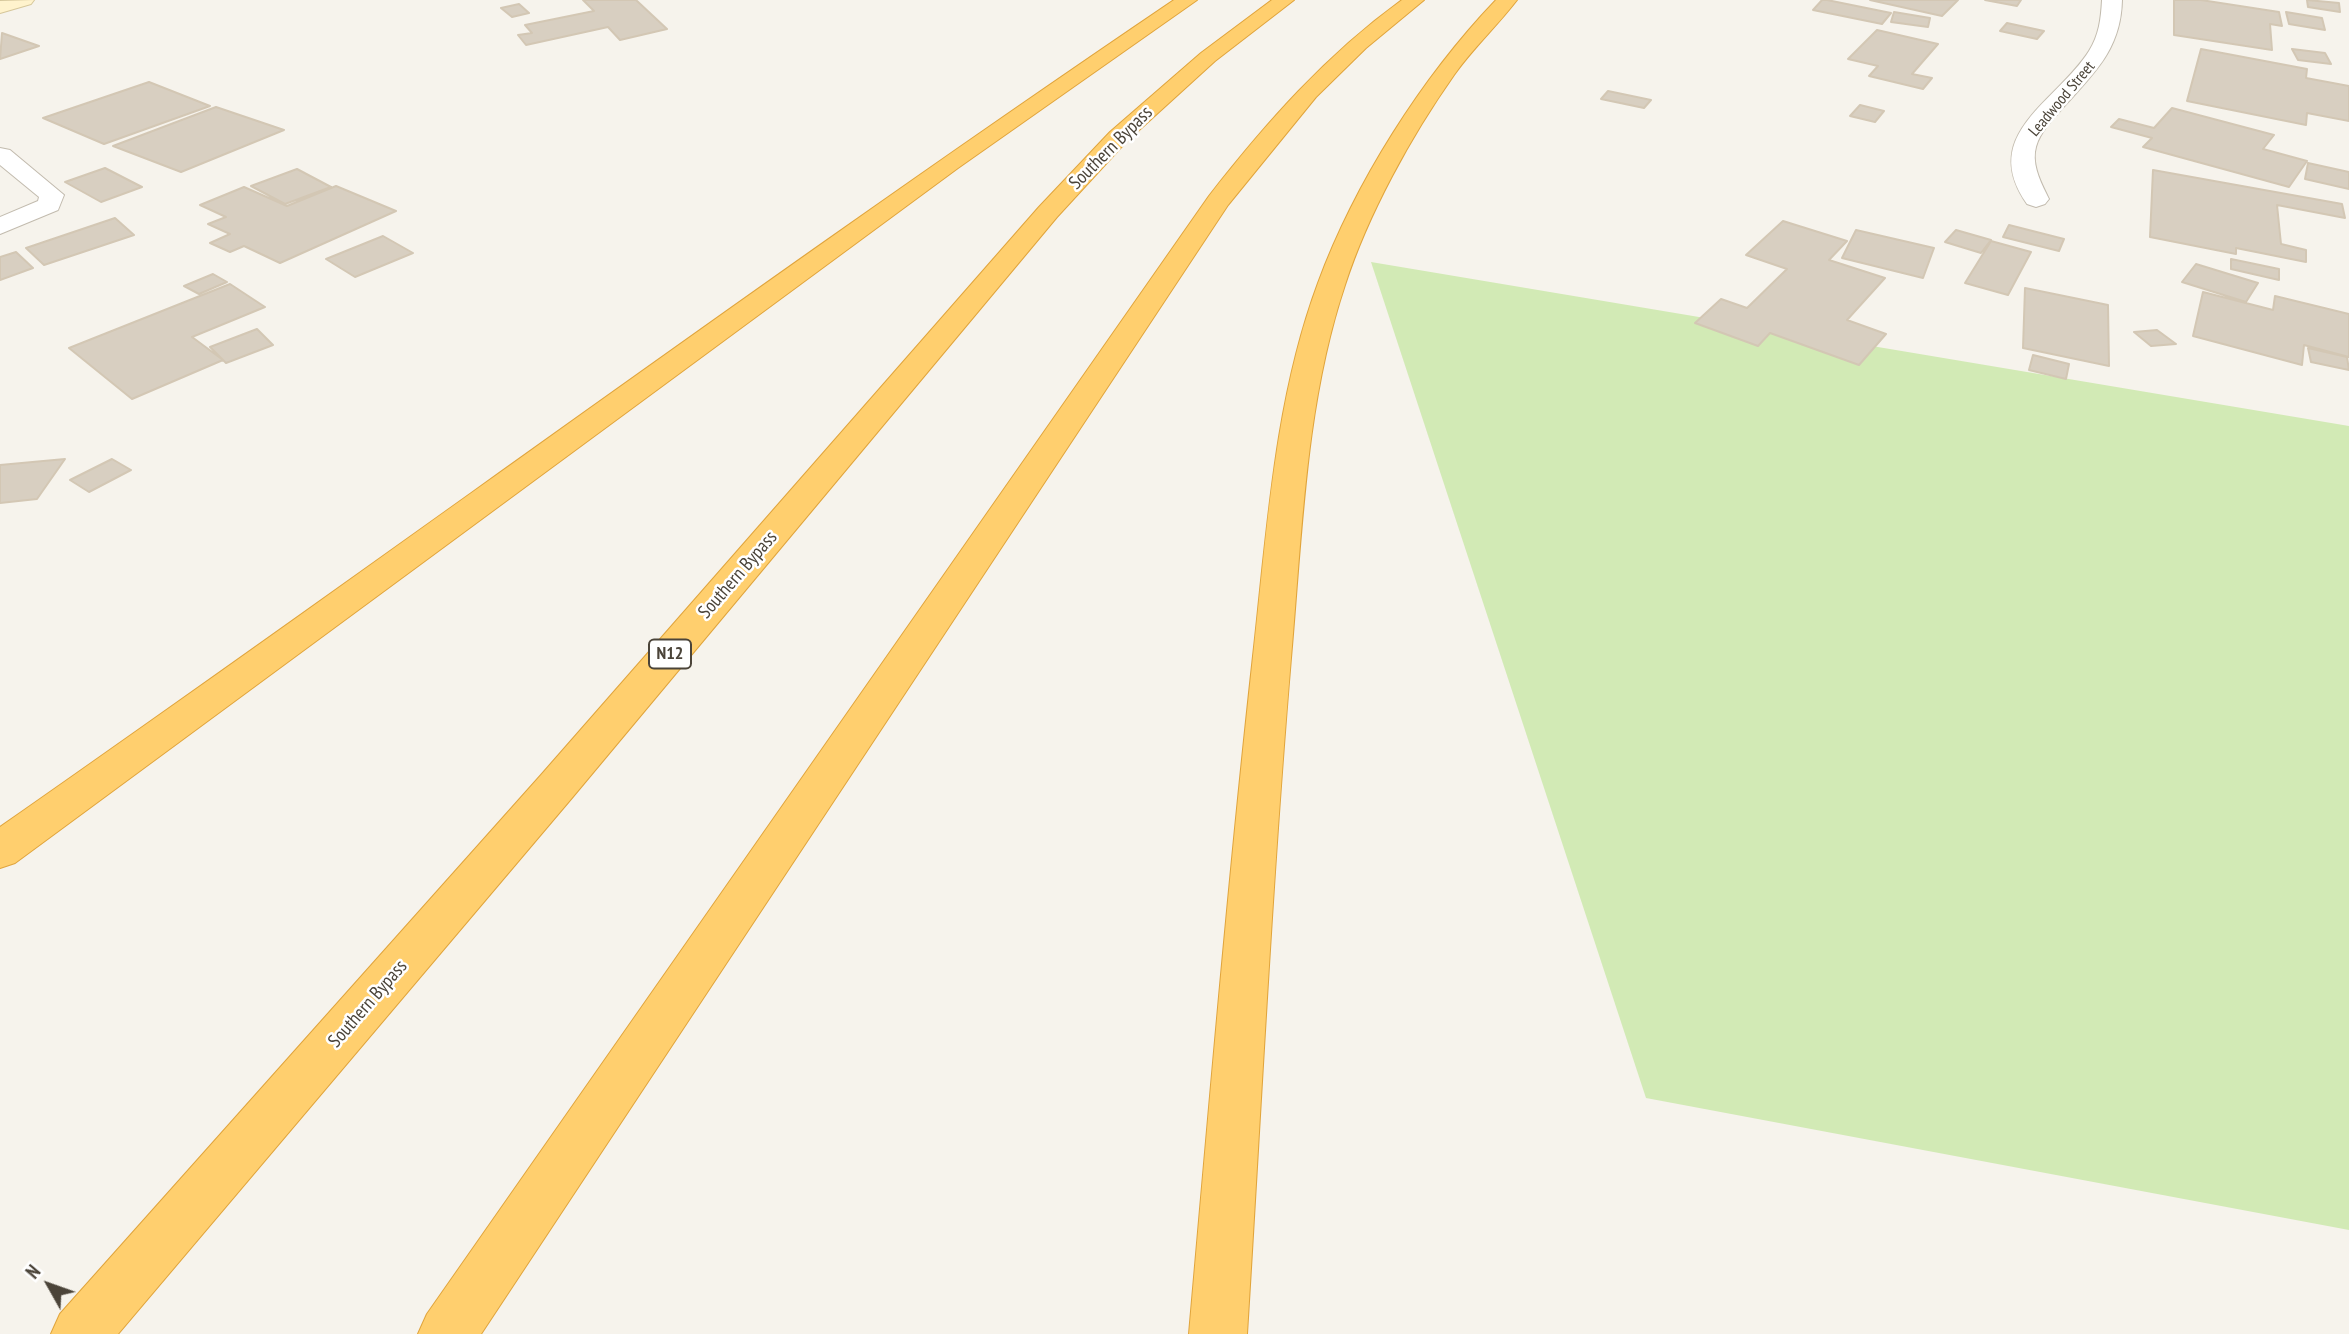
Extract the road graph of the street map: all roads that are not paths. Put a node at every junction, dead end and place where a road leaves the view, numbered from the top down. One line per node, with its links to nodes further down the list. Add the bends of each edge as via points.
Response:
1 (24, 0): 7 (street)
2 (1186, 0): 11 (highway, via 949,163)
3 (1283, 0): 12 (highway, Southern Bypass / N12, via 1208,57 1118,137 1048,212)
4 (1414, 0): 13 (highway, via 1341,58 1267,136 1218,201)
5 (1507, 0): 14 (highway, via 1436,81 1399,142 1328,294 1307,378 1290,486 1260,782)
6 (2112, 0): 9 (street, Leadwood Street, via 2110,33 2097,57 2030,132 2023,152 2024,169)
7 (0, 7)
8 (2, 156): 10 (street, via 52,195 49,205)
9 (2036, 199)
10 (0, 226)
11 (0, 850)
12 (80, 1334)
13 (447, 1334)
14 (1218, 1334)

